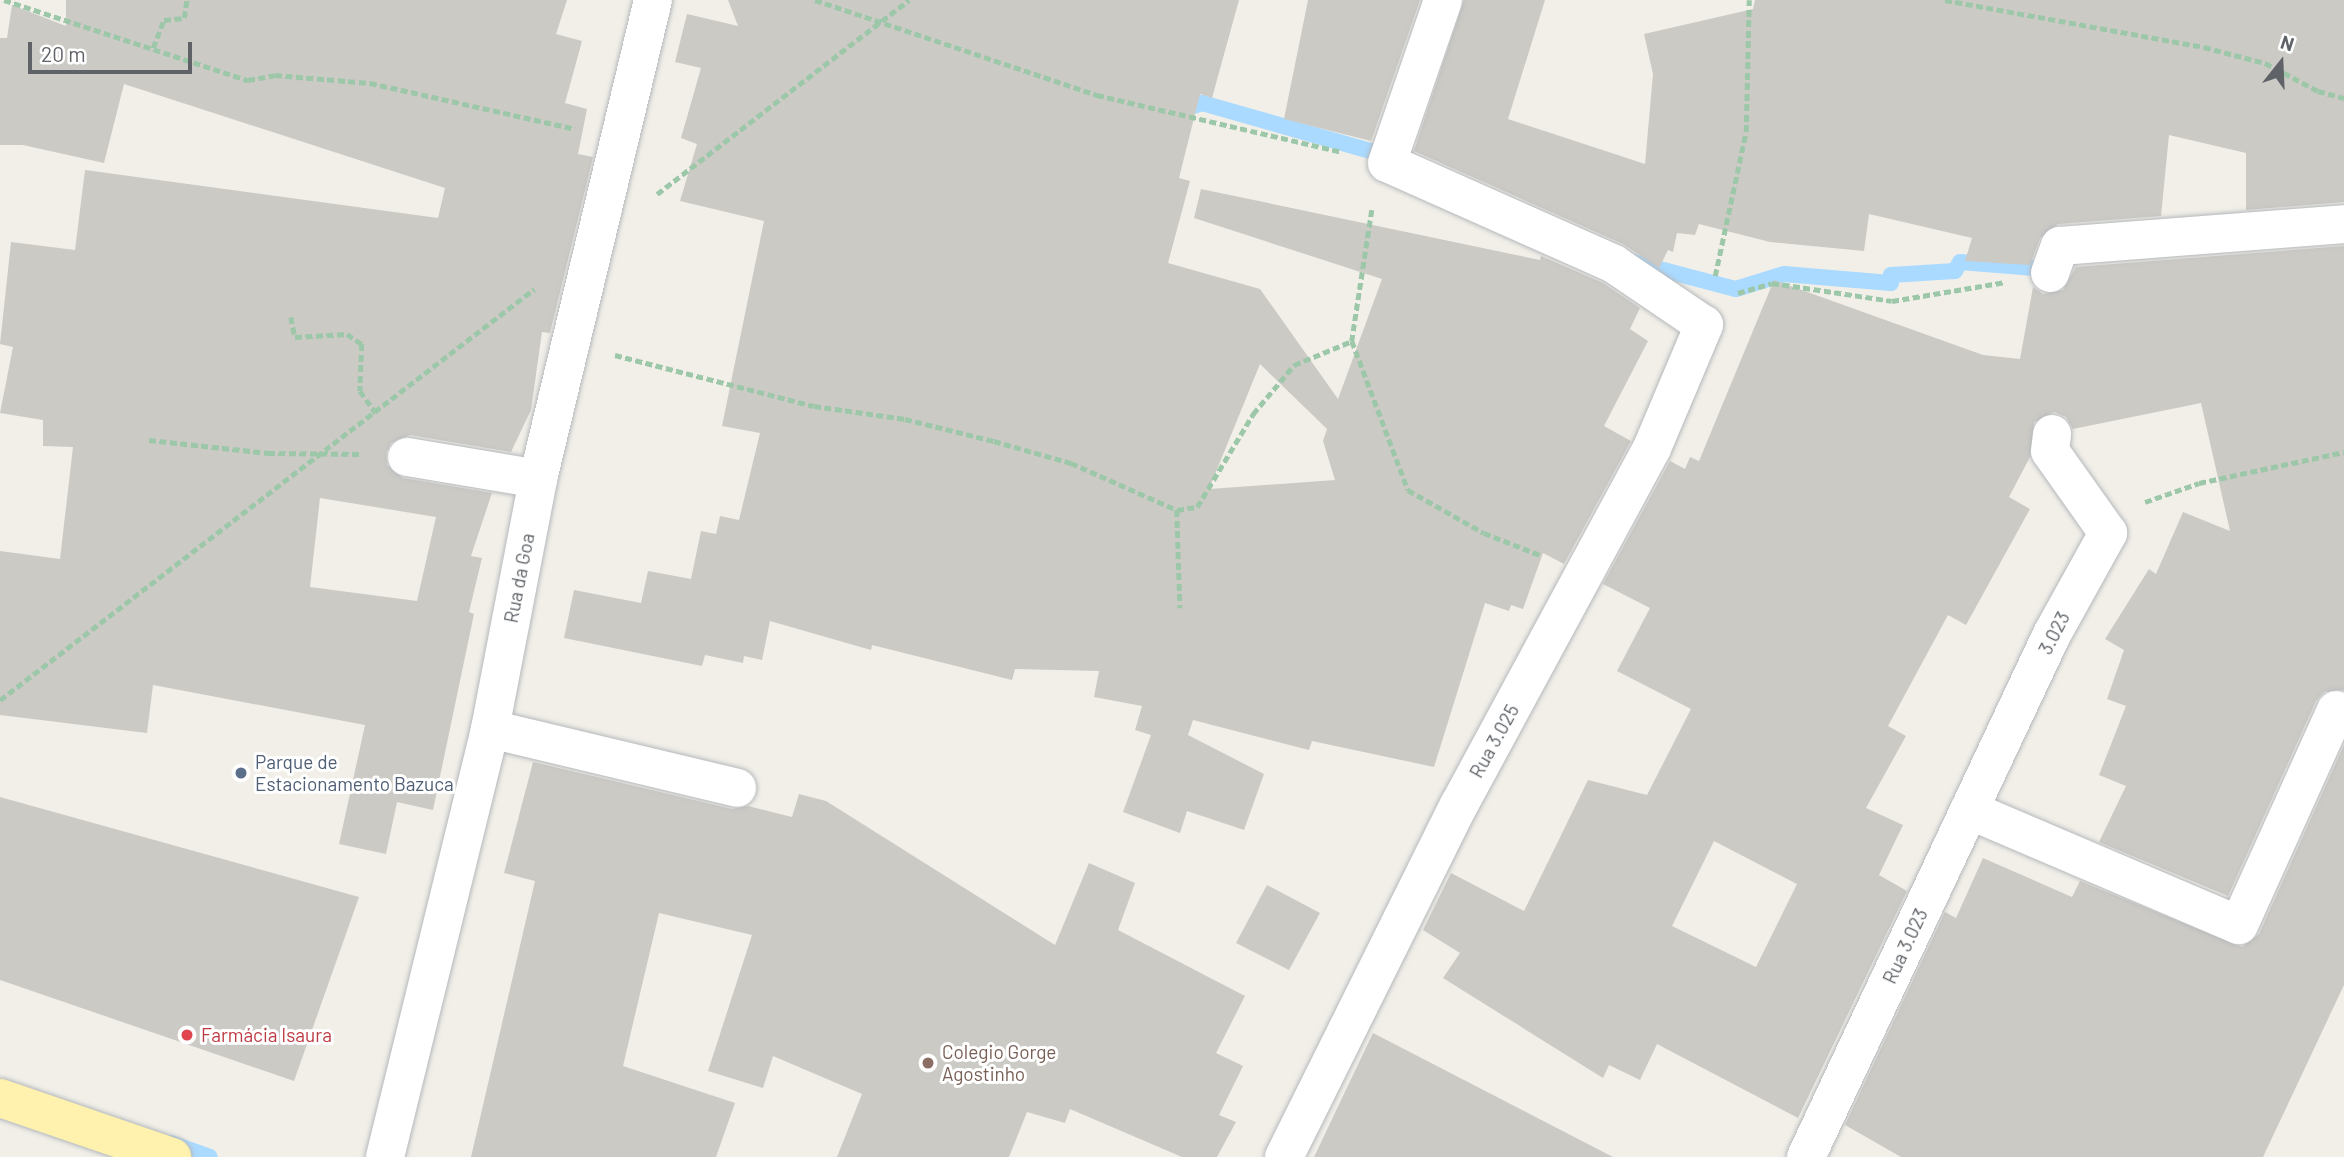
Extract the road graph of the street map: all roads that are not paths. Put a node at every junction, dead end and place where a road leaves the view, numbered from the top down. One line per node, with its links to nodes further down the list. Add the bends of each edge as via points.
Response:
1 (653, 0): 7 (street, Rua da Goa, via 574,345)
2 (1443, 0): 16 (street, Rua 3.025, via 1387,163 1614,264 1708,316 1652,448 1459,805)
3 (2344, 224): 4 (street, via 2060,246)
4 (2050, 273)
5 (2052, 435): 10 (street, 3.023, via 2050,451 2108,533)
6 (407, 457): 7 (street)
7 (538, 480): 9 (street, Rua da Goa)
8 (2336, 710): 12 (street, via 2239,925)
9 (489, 729): 11 (street); 15 (street, Rua da Goa)
10 (2005, 735): 12 (street, Rua 3.023)
11 (737, 788)
12 (1969, 810): 17 (street, Rua 3.023)
13 (0, 1098): 14 (main road)
14 (172, 1157)
15 (385, 1157)
16 (1284, 1157)
17 (1806, 1157)

